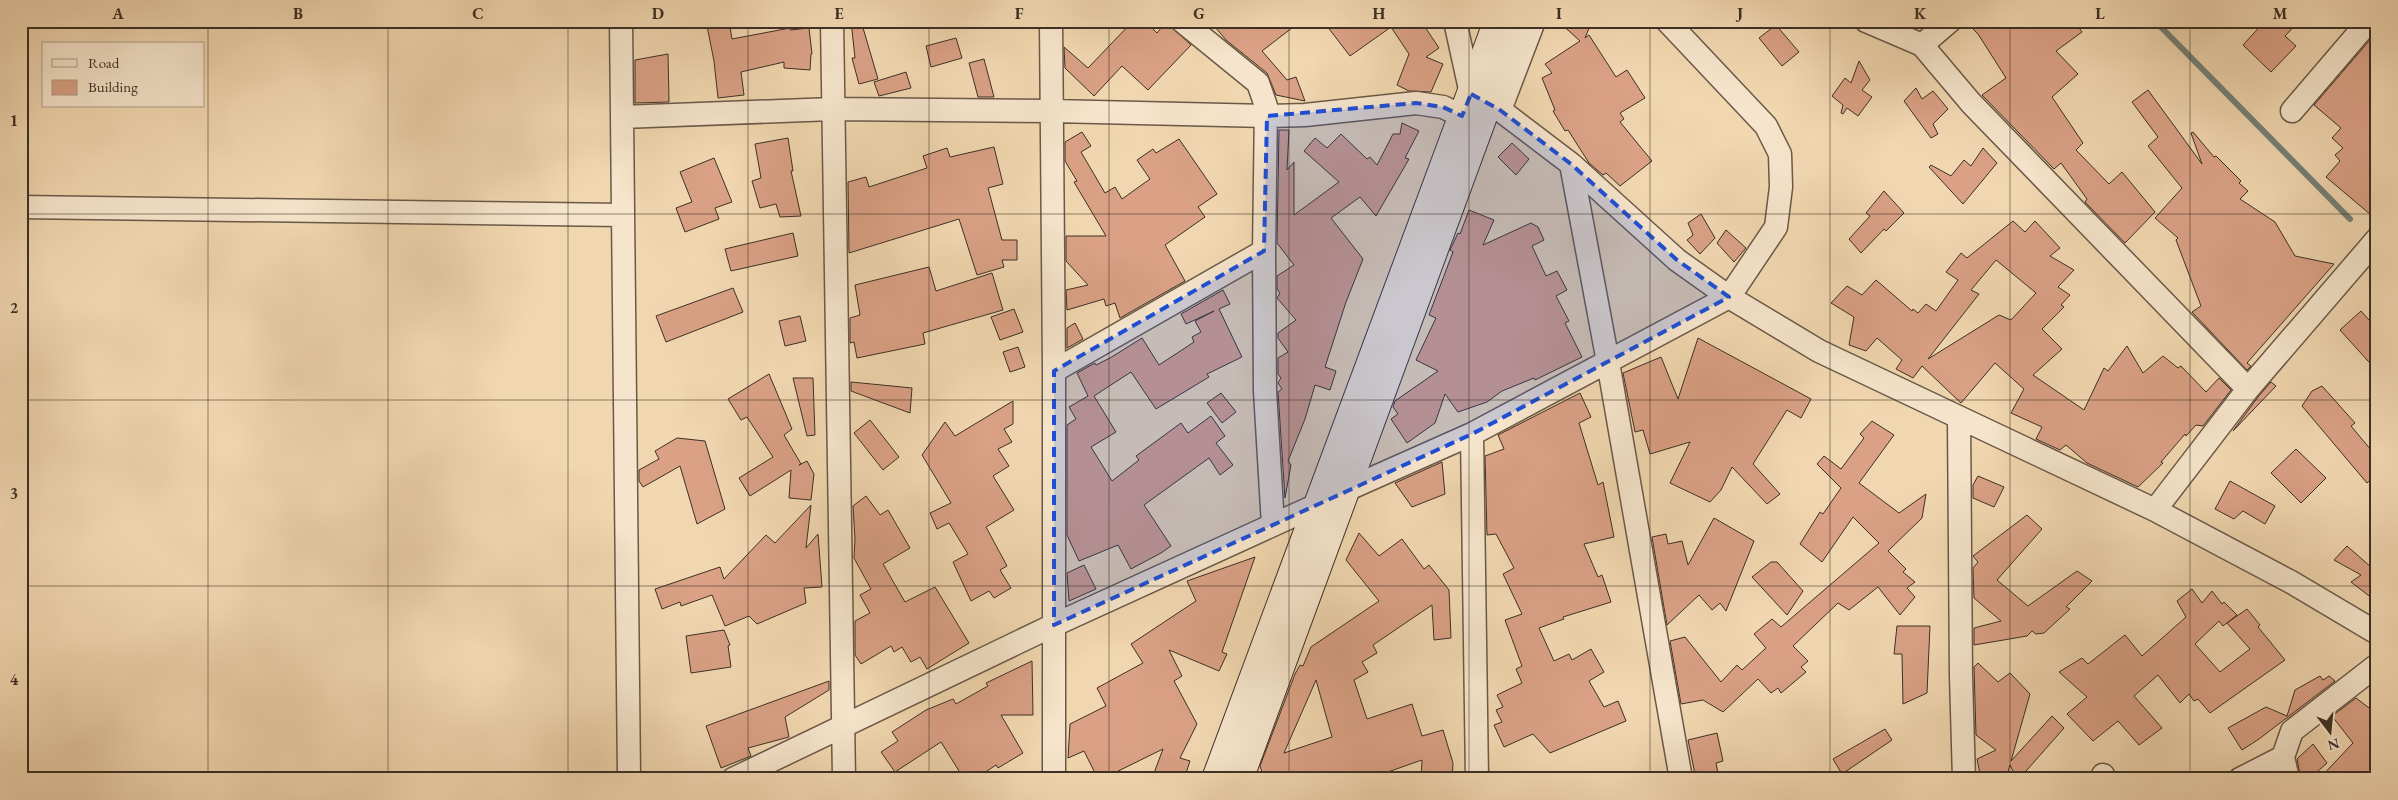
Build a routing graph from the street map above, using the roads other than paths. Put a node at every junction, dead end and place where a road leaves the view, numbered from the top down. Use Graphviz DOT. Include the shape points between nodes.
graph roads {
  1 [pos="622,21"];
  2 [pos="832,21"];
  3 [pos="1051,21"];
  4 [pos="1182,21"];
  5 [pos="1455,21"];
  6 [pos="1498,21"];
  7 [pos="1518,21"];
  8 [pos="1534,21"];
  9 [pos="1667,21"];
  10 [pos="1866,21"];
  11 [pos="1950,21"];
  12 [pos="2369,21"];
  13 [pos="1922,44"];
  14 [pos="1480,106"];
  15 [pos="833,109"];
  16 [pos="2292,110"];
  17 [pos="1053,111"];
  18 [pos="1268,116"];
  19 [pos="622,118"];
  20 [pos="1571,164"];
  21 [pos="21,207"];
  22 [pos="622,215"];
  23 [pos="2377,239"];
  24 [pos="1264,252"];
  25 [pos="1729,297"];
  26 [pos="1608,362"];
  27 [pos="1054,371"];
  28 [pos="2248,389"];
  29 [pos="1959,418"];
  30 [pos="1472,434"];
  31 [pos="1346,490"];
  32 [pos="1319,504"];
  33 [pos="2155,510"];
  34 [pos="1272,525"];
  35 [pos="1054,625"];
  36 [pos="2377,633"];
  37 [pos="2377,665"];
  38 [pos="843,725"];
  39 [pos="2286,768"];
  40 [pos="629,779"];
  41 [pos="733,779"];
  42 [pos="844,779"];
  43 [pos="1054,779"];
  44 [pos="1216,779"];
  45 [pos="1239,779"];
  46 [pos="1478,779"];
  47 [pos="1681,779"];
  48 [pos="1964,779"];
  49 [pos="2240,779"];
  1 -- 19 [label="street"];
  2 -- 15 [label="street"];
  3 -- 17 [label="street"];
  4 -- 18 [label="street" via="1258,82"];
  5 -- 14 [label="street"];
  6 -- 14 [label="street"];
  7 -- 14 [label="street"];
  8 -- 14 [label="street"];
  9 -- 25 [label="street" via="1766,126 1780,154 1781,187 1776,227"];
  10 -- 13 [label="street"];
  11 -- 13 [label="street"];
  12 -- 16 [label="street"];
  13 -- 28 [label="street" via="1971,103"];
  14 -- 18 [label="street" via="1416,104"];
  14 -- 20 [label="street"];
  14 -- 31 [label="street"];
  14 -- 32 [label="street"];
  15 -- 17 [label="street"];
  15 -- 19 [label="street"];
  15 -- 38 [label="street"];
  17 -- 18 [label="street"];
  17 -- 27 [label="street"];
  18 -- 24 [label="street"];
  19 -- 22 [label="street"];
  20 -- 25 [label="street" via="1676,260"];
  20 -- 26 [label="street"];
  21 -- 22 [label="street"];
  22 -- 40 [label="street"];
  23 -- 28 [label="street"];
  24 -- 27 [label="street"];
  24 -- 34 [label="street" via="1265,391"];
  25 -- 26 [label="street"];
  25 -- 29 [label="street" via="1819,351"];
  26 -- 30 [label="street"];
  26 -- 47 [label="street"];
  27 -- 35 [label="street"];
  28 -- 33 [label="street"];
  29 -- 33 [label="street"];
  29 -- 48 [label="street"];
  30 -- 31 [label="street"];
  30 -- 46 [label="street"];
  31 -- 32 [label="street"];
  31 -- 45 [label="street"];
  32 -- 34 [label="street"];
  32 -- 44 [label="street"];
  33 -- 36 [label="street" via="2291,582"];
  34 -- 35 [label="street"];
  35 -- 38 [label="street"];
  35 -- 43 [label="street"];
  37 -- 39 [label="street" via="2292,731"];
  38 -- 41 [label="street"];
  38 -- 42 [label="street"];
  39 -- 49 [label="street"];
}
